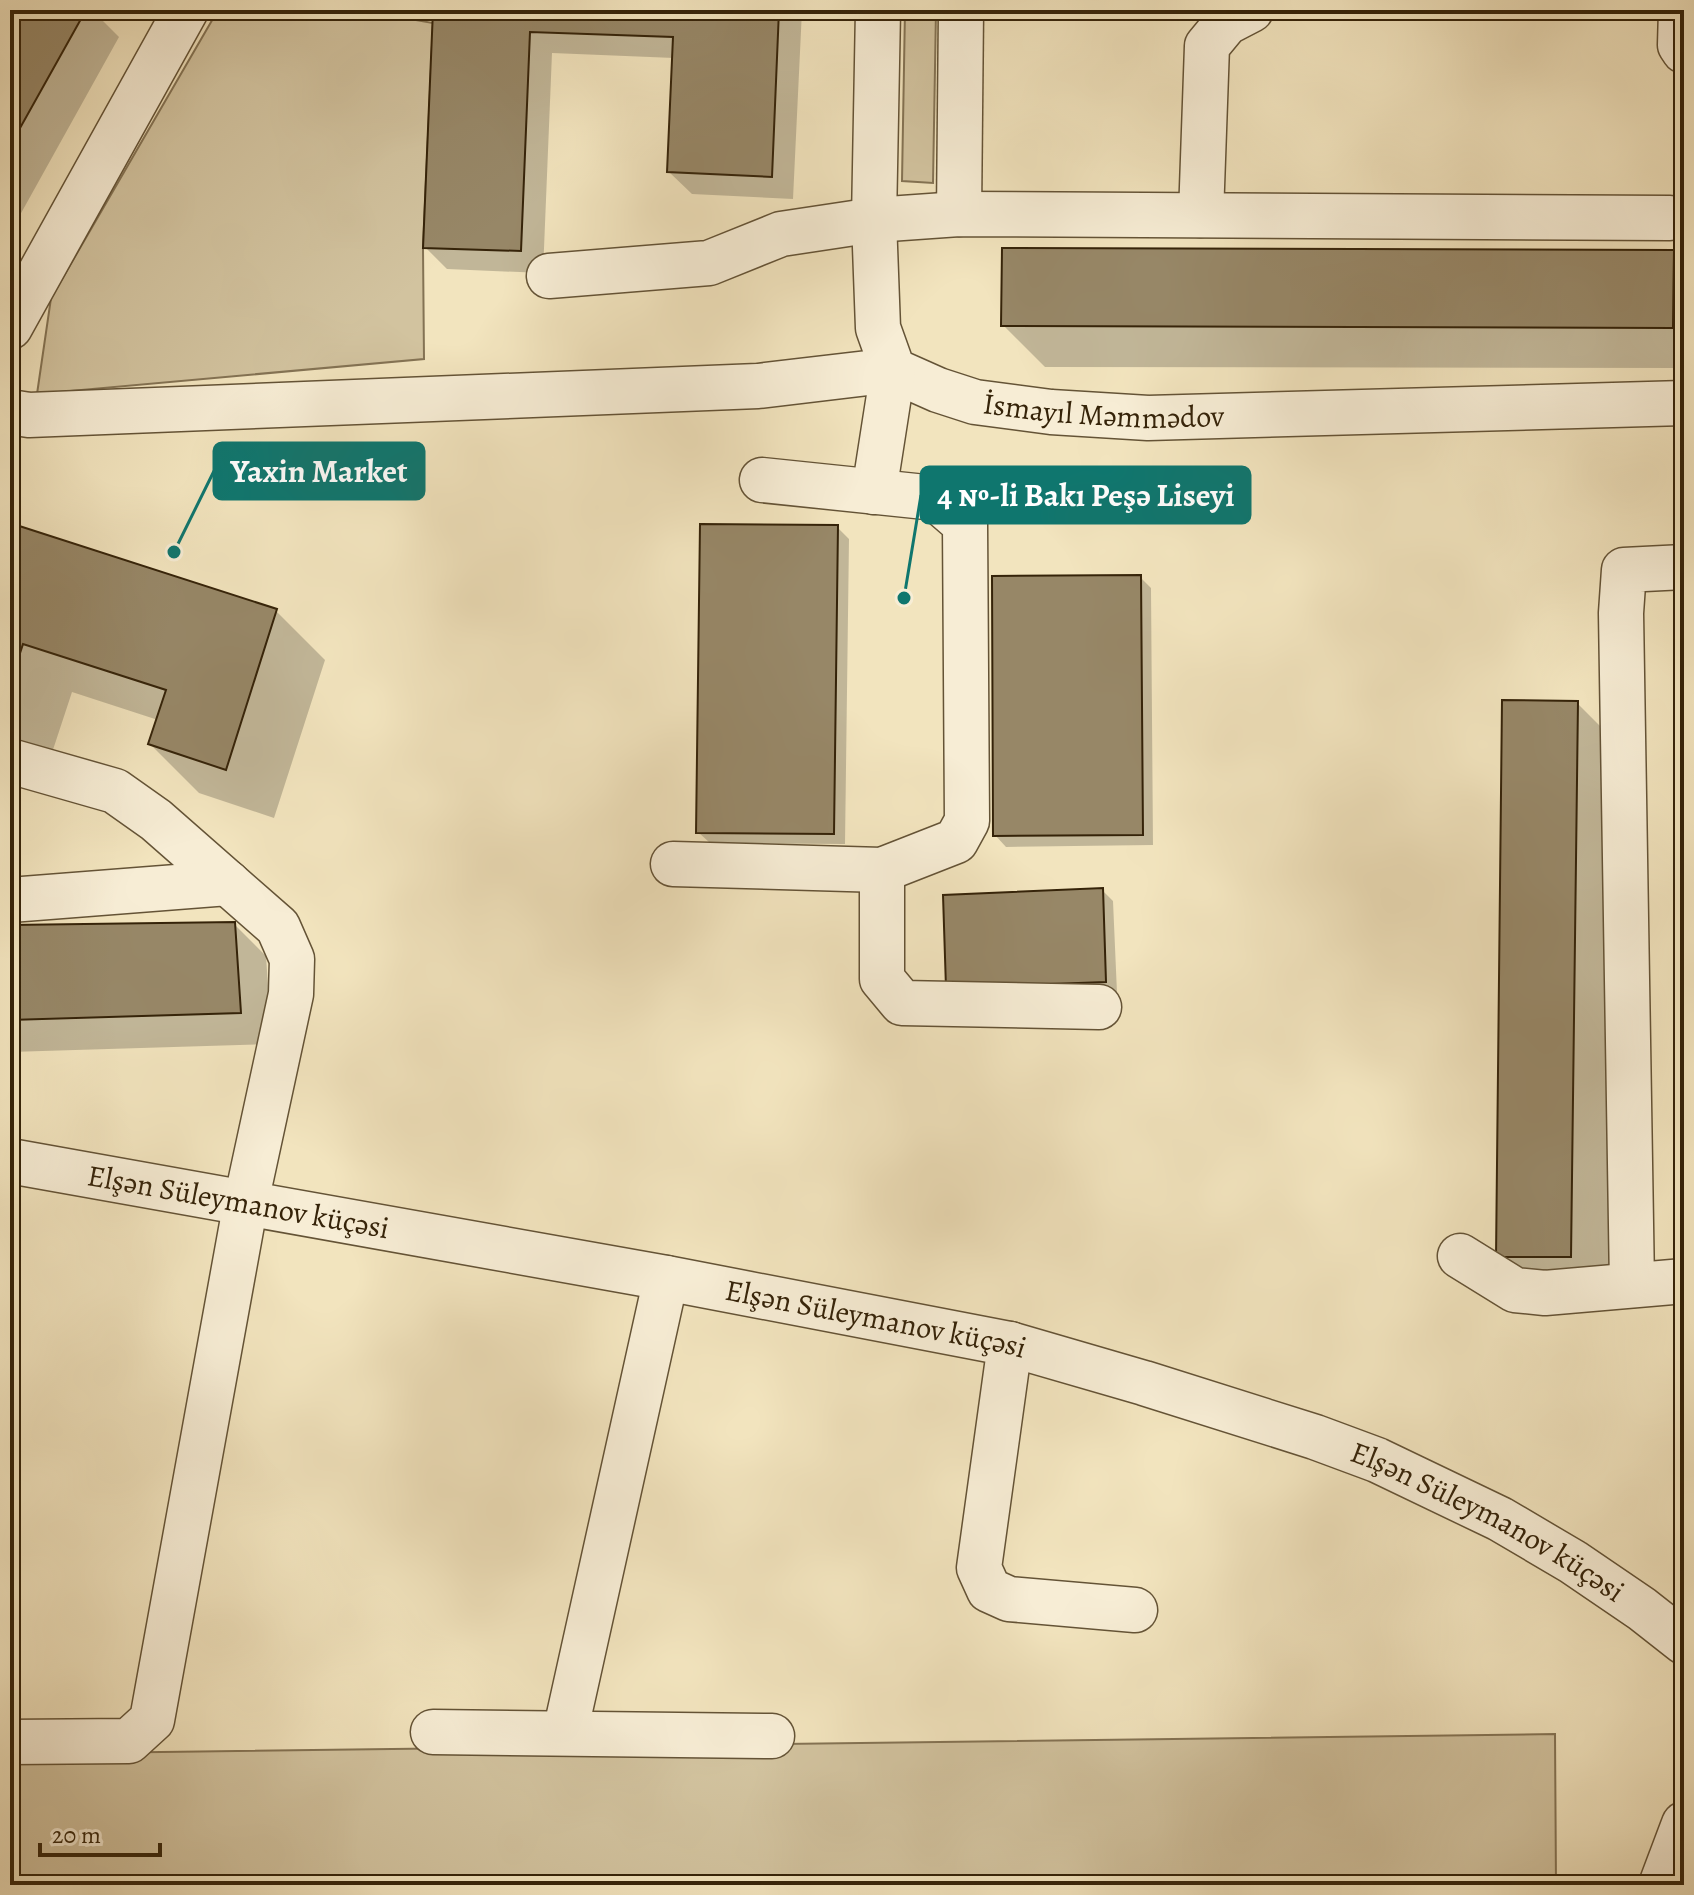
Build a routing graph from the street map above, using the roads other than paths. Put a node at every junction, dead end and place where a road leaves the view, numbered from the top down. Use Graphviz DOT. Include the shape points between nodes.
graph roads {
  1 [pos="186,10"];
  2 [pos="878,10"];
  3 [pos="961,10"];
  4 [pos="1251,10"];
  5 [pos="1681,10"];
  6 [pos="1684,51"];
  7 [pos="959,214"];
  8 [pos="1201,215"];
  9 [pos="1670,218"];
  10 [pos="874,220"];
  11 [pos="549,276"];
  12 [pos="10,327"];
  13 [pos="893,370"];
  14 [pos="1684,403"];
  15 [pos="10,412"];
  16 [pos="762,480"];
  17 [pos="874,492"];
  18 [pos="1684,567"];
  19 [pos="10,761"];
  20 [pos="673,864"];
  21 [pos="882,870"];
  22 [pos="228,883"];
  23 [pos="10,900"];
  24 [pos="1099,1007"];
  25 [pos="10,1161"];
  26 [pos="246,1202"];
  27 [pos="1460,1256"];
  28 [pos="666,1278"];
  29 [pos="1684,1281"];
  30 [pos="1632,1285"];
  31 [pos="1010,1344"];
  32 [pos="1135,1610"];
  33 [pos="1684,1642"];
  34 [pos="433,1732"];
  35 [pos="565,1733"];
  36 [pos="772,1736"];
  37 [pos="10,1742"];
  38 [pos="1684,1824"];
  39 [pos="1661,1885"];
  1 -- 12 [label="street"];
  2 -- 10 [label="street"];
  3 -- 7 [label="street"];
  4 -- 8 [label="street" via="1226,23 1207,46"];
  5 -- 6 [label="street"];
  7 -- 8 [label="street"];
  7 -- 10 [label="street"];
  8 -- 9 [label="street"];
  10 -- 11 [label="street" via="781,234 709,263"];
  10 -- 13 [label="street" via="878,328"];
  13 -- 14 [label="street, İsmayıl Məmmədov" via="975,402 1148,418"];
  13 -- 15 [label="street" via="758,386"];
  13 -- 17 [label="street"];
  16 -- 17 [label="street"];
  17 -- 21 [label="street" via="935,498 965,524 967,821 956,841"];
  18 -- 30 [label="street" via="1624,570"];
  19 -- 22 [label="street" via="115,791"];
  20 -- 21 [label="street"];
  21 -- 24 [label="street" via="882,979 902,1003"];
  22 -- 23 [label="street"];
  22 -- 26 [label="street" via="278,927 292,959 291,994"];
  25 -- 26 [label="street, Elşən Süleymanov küçəsi"];
  26 -- 28 [label="street, Elşən Süleymanov küçəsi"];
  26 -- 37 [label="street" via="152,1720 129,1741"];
  27 -- 30 [label="street" via="1515,1290 1545,1293"];
  28 -- 31 [label="street, Elşən Süleymanov küçəsi"];
  28 -- 35 [label="street"];
  29 -- 30 [label="street"];
  31 -- 32 [label="street" via="979,1568 989,1590 1009,1599"];
  31 -- 33 [label="street, Elşən Süleymanov küçəsi" via="1377,1460 1524,1533"];
  34 -- 35 [label="street"];
  35 -- 36 [label="street"];
  38 -- 39 [label="street"];
}
